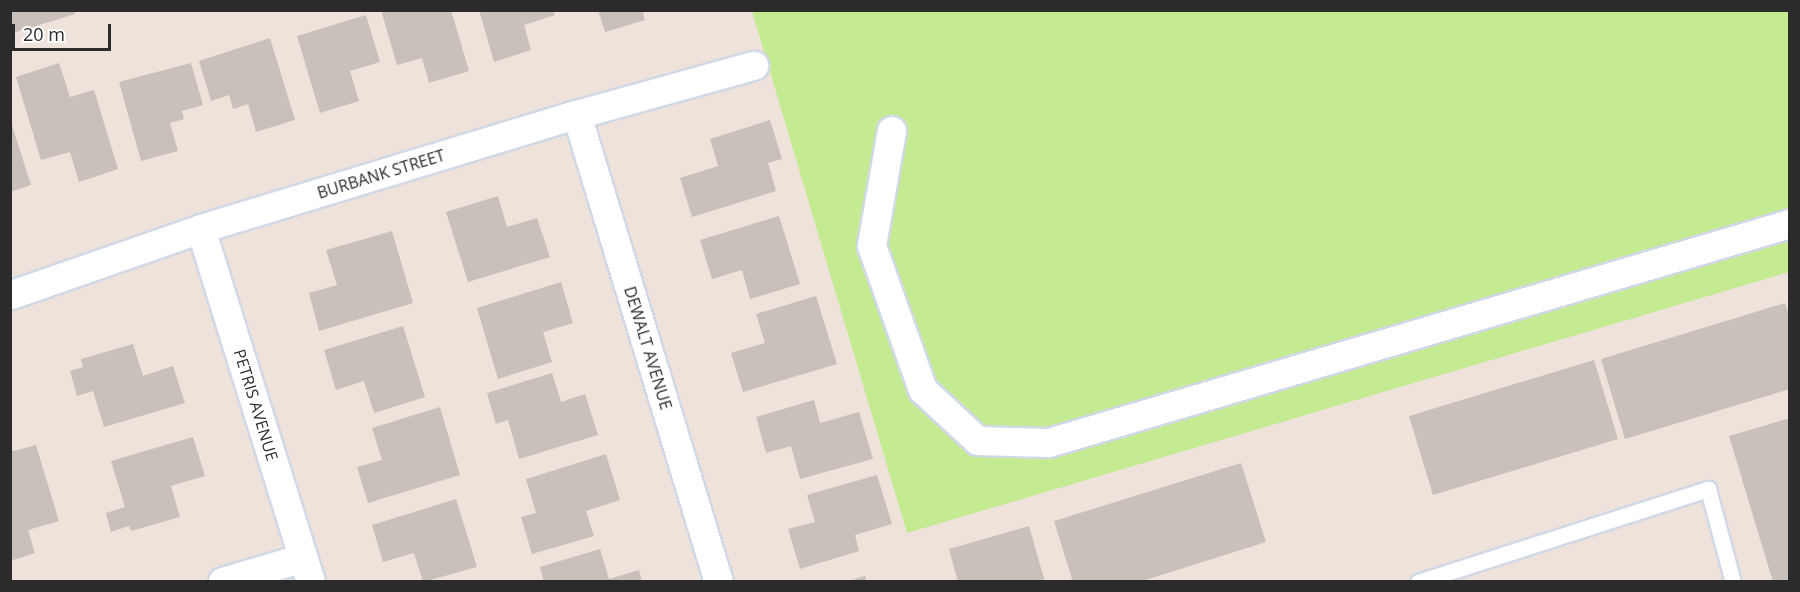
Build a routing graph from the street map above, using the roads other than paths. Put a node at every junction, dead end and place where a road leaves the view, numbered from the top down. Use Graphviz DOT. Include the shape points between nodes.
graph roads {
  1 [pos="754,66"];
  2 [pos="577,115"];
  3 [pos="892,131"];
  4 [pos="1790,224"];
  5 [pos="201,229"];
  6 [pos="12,295"];
  7 [pos="307,570"];
  8 [pos="223,582"];
  9 [pos="719,582"];
  10 [pos="1418,582"];
  11 [pos="1733,582"];
  1 -- 2 [label="street, BURBANK STREET"];
  2 -- 5 [label="street, BURBANK STREET"];
  2 -- 9 [label="street, DEWALT AVENUE"];
  3 -- 4 [label="street" via="872,246 923,390 978,441 1049,443"];
  5 -- 6 [label="street, BURBANK STREET"];
  5 -- 7 [label="street, PETRIS AVENUE"];
  7 -- 8 [label="street"];
  10 -- 11 [label="lane" via="1708,489"];
}
